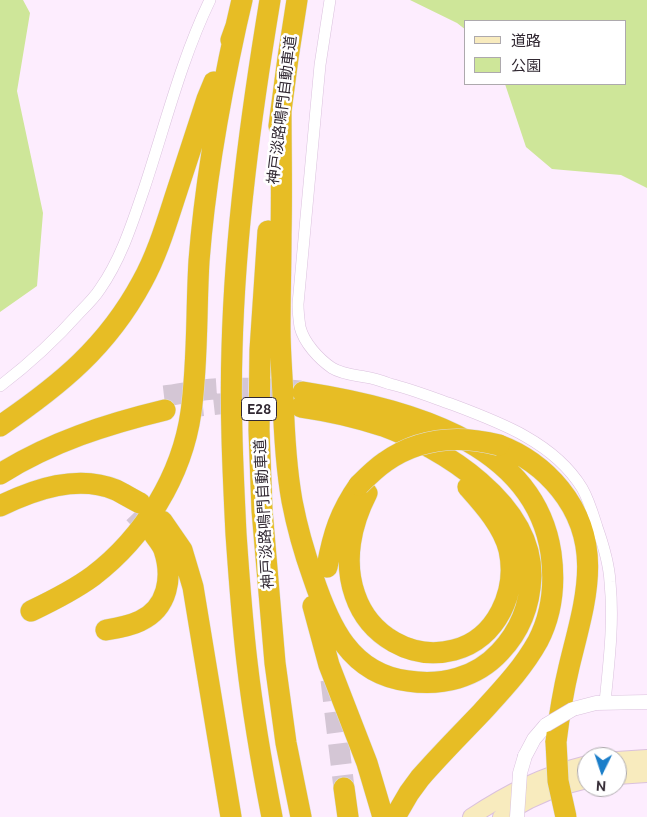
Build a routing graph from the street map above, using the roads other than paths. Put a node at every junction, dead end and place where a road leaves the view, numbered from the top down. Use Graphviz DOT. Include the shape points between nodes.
graph roads {
  1 [pos="210,0"];
  2 [pos="242,0"];
  3 [pos="270,0"];
  4 [pos="297,0"];
  5 [pos="330,0"];
  6 [pos="236,26"];
  7 [pos="281,111"];
  8 [pos="0,386"];
  9 [pos="0,426"];
  10 [pos="406,436"];
  11 [pos="0,458"];
  12 [pos="0,474"];
  13 [pos="363,489"];
  14 [pos="8,502"];
  15 [pos="137,508"];
  16 [pos="298,528"];
  17 [pos="328,567"];
  18 [pos="31,611"];
  19 [pos="106,630"];
  20 [pos="605,702"];
  21 [pos="647,702"];
  22 [pos="551,734"];
  23 [pos="647,758"];
  24 [pos="627,759"];
  25 [pos="577,767"];
  26 [pos="647,774"];
  27 [pos="627,775"];
  28 [pos="577,782"];
  29 [pos="344,788"];
  30 [pos="231,817"];
  31 [pos="272,817"];
  32 [pos="301,817"];
  33 [pos="348,817"];
  34 [pos="383,817"];
  35 [pos="395,817"];
  36 [pos="471,817"];
  37 [pos="501,817"];
  38 [pos="517,817"];
  39 [pos="566,817"];
  1 -- 8 [label="street" via="174,92 138,208 117,261 100,290 71,323"];
  2 -- 6 [label="highway"];
  3 -- 31 [label="highway, 神戸淡路鳴門自動車道 / E28" via="246,160 232,348 232,432 247,662"];
  4 -- 7 [label="highway, 神戸淡路鳴門自動車道 / E28"];
  5 -- 20 [label="street" via="320,65 298,304 306,341 333,369 411,390 472,412 522,434 542,446 564,466 582,488 592,510 610,580 612,630"];
  6 -- 9 [label="highway" via="207,100 162,234 128,306 73,371"];
  6 -- 18 [label="highway" via="207,182 199,261 194,388 187,432 178,460 158,503 124,547 73,590"];
  7 -- 16 [label="highway" via="281,369 288,475"];
  7 -- 32 [label="highway, 神戸淡路鳴門自動車道 / E28" via="265,267 259,430 275,663"];
  10 -- 13 [label="highway" via="449,468 468,487 495,521 508,549 511,576 505,603 499,616 480,636 456,650 428,652 388,640 366,617 353,588 349,556"];
  10 -- 16 [label="highway" via="453,462 487,488 511,516 525,544 531,570 528,602 516,631 496,656 467,675 437,682 403,680 375,670 351,652 334,630"];
  10 -- 35 [label="highway" via="326,411 302,399 350,400 399,413 458,436 495,459 520,483 539,512 550,545 553,576 549,609 530,654 512,680 420,778"];
  11 -- 12 [label="highway" via="62,427 128,404 164,403 68,439"];
  13 -- 17 [label="highway" via="349,499 340,515"];
  13 -- 22 [label="highway, bridge" via="406,454 451,438 484,441 514,450 541,469 565,495 582,527 588,560 580,624"];
  14 -- 15 [label="highway" via="50,486 82,484 116,490"];
  16 -- 34 [label="highway" via="308,588 329,665"];
  19 -- 30 [label="highway" via="141,620 162,602 169,569 158,527 182,550 193,587"];
  20 -- 21 [label="street"];
  20 -- 22 [label="street, bridge" via="573,709"];
  22 -- 38 [label="street, bridge" via="534,739 525,756 520,773"];
  22 -- 39 [label="highway, bridge"];
  23 -- 24 [label="main road"];
  25 -- 36 [label="main road" via="527,784"];
  26 -- 27 [label="main road"];
  28 -- 37 [label="main road" via="529,800"];
  29 -- 33 [label="highway"];
}
